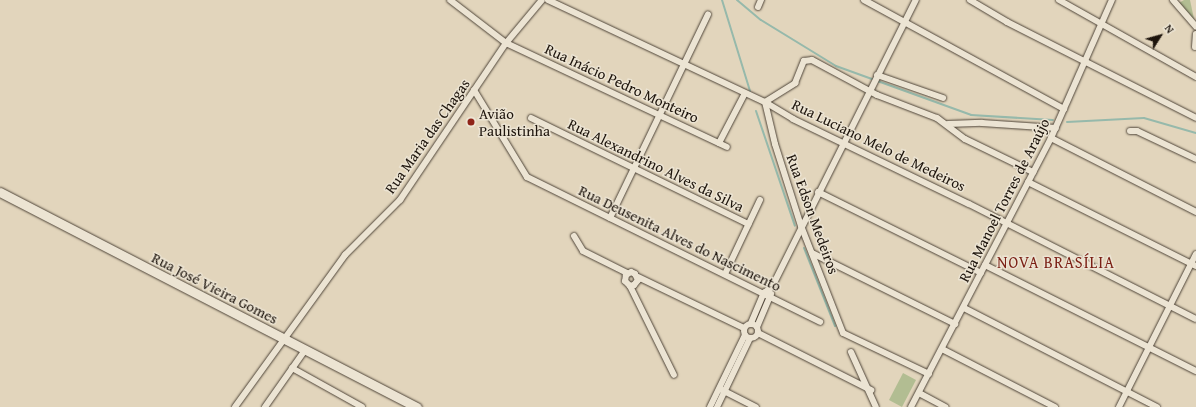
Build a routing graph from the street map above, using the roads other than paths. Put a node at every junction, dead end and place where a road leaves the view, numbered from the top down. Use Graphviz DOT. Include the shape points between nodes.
graph roads {
  1 [pos="450,0"];
  2 [pos="542,0"];
  3 [pos="548,0"];
  4 [pos="761,0"];
  5 [pos="864,0"];
  6 [pos="916,0"];
  7 [pos="970,0"];
  8 [pos="1059,0"];
  9 [pos="1112,0"];
  10 [pos="1173,0"];
  11 [pos="758,7"];
  12 [pos="708,14"];
  13 [pos="903,23"];
  14 [pos="1102,24"];
  15 [pos="1196,26"];
  16 [pos="1196,34"];
  17 [pos="506,43"];
  18 [pos="1195,47"];
  19 [pos="1085,62"];
  20 [pos="684,66"];
  21 [pos="876,76"];
  22 [pos="1196,77"];
  23 [pos="871,88"];
  24 [pos="474,90"];
  25 [pos="745,93"];
  26 [pos="943,98"];
  27 [pos="765,102"];
  28 [pos="1064,109"];
  29 [pos="658,115"];
  30 [pos="531,118"];
  31 [pos="1196,118"];
  32 [pos="948,124"];
  33 [pos="1056,128"];
  34 [pos="1130,131"];
  35 [pos="1052,138"];
  36 [pos="719,143"];
  37 [pos="844,143"];
  38 [pos="727,147"];
  39 [pos="1196,159"];
  40 [pos="632,168"];
  41 [pos="1033,172"];
  42 [pos="1028,182"];
  43 [pos="0,192"];
  44 [pos="818,192"];
  45 [pos="760,200"];
  46 [pos="1196,212"];
  47 [pos="610,218"];
  48 [pos="1006,223"];
  49 [pos="748,224"];
  50 [pos="801,226"];
  51 [pos="574,236"];
  52 [pos="812,253"];
  53 [pos="1196,254"];
  54 [pos="985,265"];
  55 [pos="1194,265"];
  56 [pos="627,273"];
  57 [pos="981,273"];
  58 [pos="725,274"];
  59 [pos="638,277"];
  60 [pos="630,286"];
  61 [pos="772,287"];
  62 [pos="764,294"];
  63 [pos="771,297"];
  64 [pos="1169,306"];
  65 [pos="964,308"];
  66 [pos="1196,319"];
  67 [pos="820,322"];
  68 [pos="751,323"];
  69 [pos="955,324"];
  70 [pos="758,330"];
  71 [pos="747,334"];
  72 [pos="285,340"];
  73 [pos="1148,347"];
  74 [pos="305,350"];
  75 [pos="942,350"];
  76 [pos="851,352"];
  77 [pos="292,368"];
  78 [pos="1196,372"];
  79 [pos="929,374"];
  80 [pos="674,375"];
  81 [pos="722,390"];
  82 [pos="871,390"];
  83 [pos="1126,392"];
  84 [pos="919,393"];
  85 [pos="235,407"];
  86 [pos="265,407"];
  87 [pos="362,407"];
  88 [pos="417,407"];
  89 [pos="710,407"];
  90 [pos="717,407"];
  91 [pos="756,407"];
  92 [pos="876,407"];
  93 [pos="911,407"];
  94 [pos="945,407"];
  95 [pos="1055,407"];
  96 [pos="1119,407"];
  97 [pos="1157,407"];
  1 -- 17 [label="street, Rua Inácio Pedro Monteiro"];
  2 -- 17 [label="street, Rua Maria das Chagas"];
  3 -- 20 [label="street, Rua Luciano Melo de Medeiros"];
  4 -- 11 [label="street"];
  5 -- 13 [label="street"];
  6 -- 13 [label="street"];
  7 -- 19 [label="street"];
  8 -- 14 [label="street"];
  9 -- 14 [label="street, Rua Manoel Torres de Araújo"];
  10 -- 15 [label="street"];
  12 -- 20 [label="street"];
  13 -- 21 [label="street"];
  13 -- 28 [label="street"];
  14 -- 19 [label="street, Rua Manoel Torres de Araújo"];
  14 -- 22 [label="street"];
  16 -- 18 [label="street"];
  17 -- 24 [label="street, Rua Maria das Chagas"];
  17 -- 29 [label="street, Rua Inácio Pedro Monteiro"];
  19 -- 28 [label="street, Rua Manoel Torres de Araújo"];
  19 -- 31 [label="street"];
  20 -- 25 [label="street, Rua Luciano Melo de Medeiros"];
  20 -- 29 [label="street"];
  21 -- 23 [label="street"];
  21 -- 26 [label="street"];
  23 -- 27 [label="street" via="807,60 804,61 795,83"];
  23 -- 32 [label="street"];
  23 -- 37 [label="street"];
  24 -- 47 [label="street, Rua Deusenita Alves do Nascimento" via="527,177"];
  24 -- 72 [label="street, Rua Maria das Chagas" via="400,200 345,255"];
  25 -- 27 [label="street, Rua Luciano Melo de Medeiros"];
  25 -- 36 [label="street"];
  27 -- 37 [label="street, Rua Luciano Melo de Medeiros" via="793,119"];
  27 -- 50 [label="street, Rua Edson Medeiros" via="775,144"];
  28 -- 33 [label="street, Rua Manoel Torres de Araújo"];
  29 -- 36 [label="street, Rua Inácio Pedro Monteiro"];
  29 -- 40 [label="street"];
  30 -- 40 [label="street, Rua Alexandrino Alves da Silva"];
  32 -- 33 [label="street" via="982,123"];
  32 -- 41 [label="street" via="965,138"];
  33 -- 35 [label="street, Rua Manoel Torres de Araújo"];
  34 -- 39 [label="street" via="1137,131"];
  35 -- 41 [label="street, Rua Manoel Torres de Araújo"];
  35 -- 46 [label="street"];
  36 -- 38 [label="street, Rua Inácio Pedro Monteiro"];
  37 -- 44 [label="street"];
  37 -- 48 [label="street, Rua Luciano Melo de Medeiros"];
  40 -- 47 [label="street"];
  40 -- 49 [label="street, Rua Alexandrino Alves da Silva"];
  41 -- 42 [label="street, Rua Manoel Torres de Araújo"];
  42 -- 48 [label="street, Rua Manoel Torres de Araújo"];
  42 -- 55 [label="street"];
  43 -- 72 [label="main road, Rua José Vieira Gomes"];
  44 -- 50 [label="street"];
  44 -- 57 [label="street"];
  45 -- 49 [label="street"];
  47 -- 58 [label="street, Rua Deusenita Alves do Nascimento"];
  48 -- 54 [label="street, Rua Manoel Torres de Araújo"];
  48 -- 64 [label="street, Rua Luciano Melo de Medeiros"];
  49 -- 58 [label="street"];
  50 -- 52 [label="street, Rua Edson Medeiros"];
  50 -- 61 [label="street"];
  51 -- 56 [label="street" via="583,251"];
  52 -- 69 [label="street"];
  52 -- 79 [label="street, Rua Edson Medeiros" via="843,332"];
  53 -- 55 [label="street"];
  54 -- 57 [label="street, Rua Manoel Torres de Araújo"];
  54 -- 73 [label="street"];
  55 -- 64 [label="street"];
  56 -- 59 [label="street" via="634,273"];
  56 -- 60 [label="street" via="625,282"];
  57 -- 65 [label="street, Rua Manoel Torres de Araújo"];
  58 -- 62 [label="street, Rua Deusenita Alves do Nascimento"];
  59 -- 60 [label="street" via="636,284"];
  59 -- 71 [label="street"];
  60 -- 80 [label="street"];
  61 -- 62 [label="street"];
  61 -- 63 [label="street"];
  62 -- 63 [label="street, Rua Deusenita Alves do Nascimento"];
  62 -- 68 [label="street"];
  63 -- 67 [label="street, Rua Deusenita Alves do Nascimento"];
  63 -- 70 [label="street"];
  64 -- 66 [label="street, Rua Luciano Melo de Medeiros"];
  64 -- 73 [label="street"];
  65 -- 69 [label="street, Rua Manoel Torres de Araújo"];
  65 -- 83 [label="street"];
  68 -- 70 [label="street"];
  68 -- 71 [label="street"];
  69 -- 75 [label="street, Rua Manoel Torres de Araújo"];
  70 -- 71 [label="street"];
  70 -- 82 [label="street"];
  71 -- 81 [label="street"];
  72 -- 74 [label="main road, Rua José Vieira Gomes"];
  72 -- 85 [label="street, Rua Maria das Chagas"];
  73 -- 78 [label="street"];
  73 -- 83 [label="street"];
  74 -- 77 [label="street"];
  74 -- 88 [label="main road, Rua José Vieira Gomes"];
  75 -- 79 [label="street, Rua Manoel Torres de Araújo"];
  75 -- 95 [label="street"];
  76 -- 82 [label="street"];
  77 -- 86 [label="street"];
  77 -- 87 [label="street"];
  79 -- 84 [label="street, Rua Manoel Torres de Araújo"];
  81 -- 89 [label="street"];
  81 -- 90 [label="street"];
  81 -- 91 [label="street"];
  82 -- 92 [label="street"];
  83 -- 96 [label="street"];
  83 -- 97 [label="street"];
  84 -- 93 [label="street, Rua Manoel Torres de Araújo"];
  84 -- 94 [label="street"];
}
